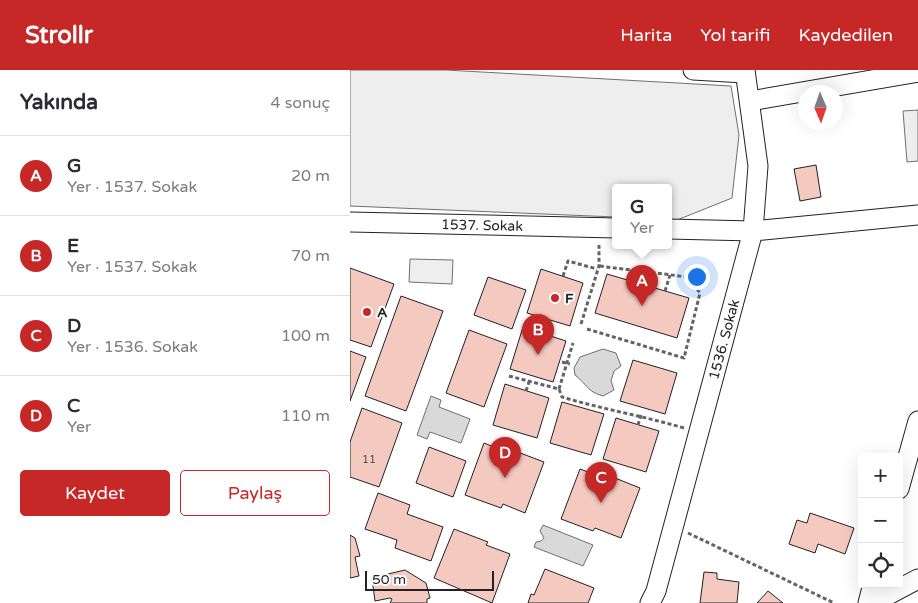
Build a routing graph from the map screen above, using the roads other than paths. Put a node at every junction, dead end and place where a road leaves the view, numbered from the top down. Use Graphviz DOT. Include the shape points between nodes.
graph roads {
  1 [pos="693,70"];
  2 [pos="745,72"];
  3 [pos="908,72"];
  4 [pos="750,101"];
  5 [pos="918,215"];
  6 [pos="350,222"];
  7 [pos="612,228"];
  8 [pos="672,229"];
  9 [pos="753,230"];
  10 [pos="918,421"];
  11 [pos="903,474"];
  12 [pos="918,579"];
  13 [pos="872,588"];
  14 [pos="650,603"];
  15 [pos="868,603"];
  16 [pos="873,603"];
  1 -- 2 [label="street"];
  2 -- 4 [label="street, 1536. Sokak"];
  3 -- 4 [label="street"];
  4 -- 9 [label="street, 1536. Sokak" via="758,166"];
  5 -- 9 [label="street"];
  6 -- 7 [label="street, 1537. Sokak"];
  8 -- 9 [label="street"];
  9 -- 14 [label="street, 1536. Sokak" via="674,526"];
  10 -- 11 [label="street"];
  12 -- 16 [label="street"];
  13 -- 15 [label="street"];
}
